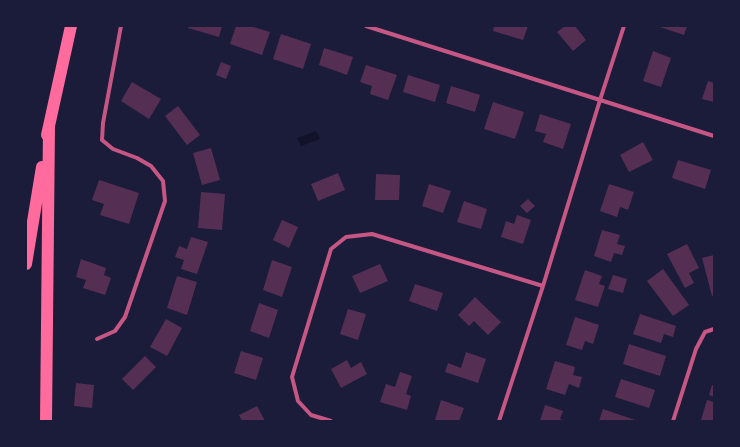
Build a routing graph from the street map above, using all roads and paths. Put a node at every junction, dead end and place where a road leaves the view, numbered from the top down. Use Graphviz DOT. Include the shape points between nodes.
graph roads {
  1 [pos="71,26"];
  2 [pos="121,26"];
  3 [pos="366,26"];
  4 [pos="624,26"];
  5 [pos="600,100"];
  6 [pos="48,127"];
  7 [pos="714,136"];
  8 [pos="26,264"];
  9 [pos="543,286"];
  10 [pos="714,329"];
  11 [pos="97,339"];
  12 [pos="46,421"];
  13 [pos="331,421"];
  14 [pos="498,421"];
  15 [pos="673,421"];
  1 -- 6 [label="highway"];
  2 -- 11 [label="street" via="102,140 113,149 151,166 163,181 165,201 125,317 115,331"];
  3 -- 5 [label="street"];
  4 -- 5 [label="street"];
  5 -- 7 [label="street"];
  5 -- 9 [label="street"];
  6 -- 8 [label="highway"];
  6 -- 12 [label="highway"];
  9 -- 13 [label="street" via="372,234 346,237 331,249 292,377 298,401 311,415"];
  9 -- 14 [label="street"];
  10 -- 15 [label="street" via="705,332 696,349"];
}
